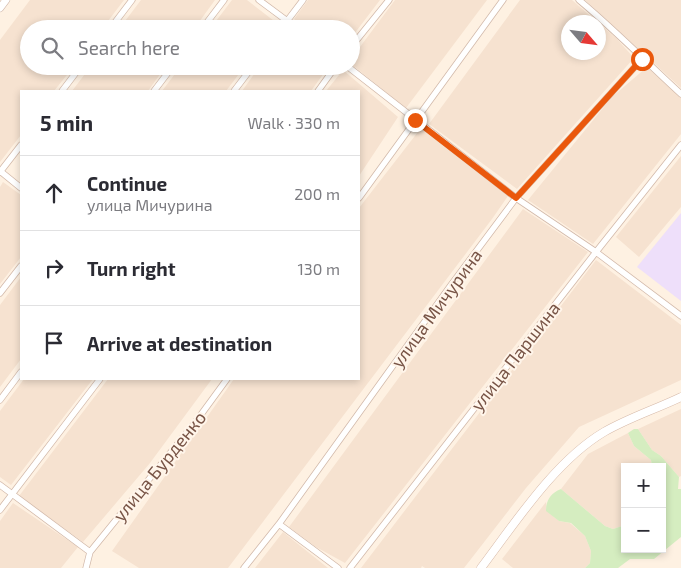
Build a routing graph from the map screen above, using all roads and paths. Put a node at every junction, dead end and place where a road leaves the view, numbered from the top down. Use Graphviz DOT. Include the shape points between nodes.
graph roads {
  1 [pos="6,0"];
  2 [pos="132,0"];
  3 [pos="224,0"];
  4 [pos="259,0"];
  5 [pos="303,0"];
  6 [pos="388,0"];
  7 [pos="503,0"];
  8 [pos="579,0"];
  9 [pos="0,8"];
  10 [pos="117,20"];
  11 [pos="209,20"];
  12 [pos="286,20"];
  13 [pos="288,20"];
  14 [pos="360,36"];
  15 [pos="642,59"];
  16 [pos="75,75"];
  17 [pos="167,75"];
  18 [pos="246,75"];
  19 [pos="330,75"];
  20 [pos="358,75"];
  21 [pos="63,90"];
  22 [pos="155,90"];
  23 [pos="235,90"];
  24 [pos="319,90"];
  25 [pos="681,94"];
  26 [pos="415,120"];
  27 [pos="20,146"];
  28 [pos="681,146"];
  29 [pos="0,172"];
  30 [pos="20,187"];
  31 [pos="360,197"];
  32 [pos="516,198"];
  33 [pos="596,252"];
  34 [pos="20,267"];
  35 [pos="0,293"];
  36 [pos="681,316"];
  37 [pos="20,373"];
  38 [pos="99,380"];
  39 [pos="226,380"];
  40 [pos="681,397"];
  41 [pos="0,400"];
  42 [pos="0,485"];
  43 [pos="12,494"];
  44 [pos="0,510"];
  45 [pos="279,524"];
  46 [pos="90,552"];
  47 [pos="86,568"];
  48 [pos="244,568"];
  49 [pos="338,568"];
  50 [pos="350,568"];
  51 [pos="481,568"];
  1 -- 9 [label="street"];
  2 -- 10 [label="street"];
  3 -- 11 [label="street"];
  4 -- 12 [label="street"];
  5 -- 13 [label="street"];
  6 -- 14 [label="street"];
  7 -- 26 [label="street"];
  8 -- 15 [label="street" via="632,46"];
  15 -- 25 [label="street"];
  15 -- 32 [label="street, улица Мичурина"];
  16 -- 21 [label="street"];
  17 -- 22 [label="street"];
  18 -- 23 [label="street"];
  19 -- 24 [label="street"];
  20 -- 26 [label="street"];
  26 -- 31 [label="street"];
  26 -- 32 [label="street"];
  27 -- 29 [label="street"];
  28 -- 33 [label="street, улица Паршина"];
  29 -- 30 [label="street"];
  32 -- 33 [label="street"];
  32 -- 45 [label="street, улица Мичурина"];
  33 -- 36 [label="street"];
  33 -- 50 [label="street, улица Паршина"];
  34 -- 35 [label="street"];
  37 -- 41 [label="street"];
  38 -- 43 [label="street"];
  39 -- 46 [label="street, улица Бурденко"];
  40 -- 51 [label="main road" via="604,432 570,459"];
  42 -- 43 [label="street"];
  43 -- 44 [label="street"];
  43 -- 46 [label="street"];
  45 -- 48 [label="street, улица Мичурина"];
  45 -- 49 [label="street"];
  46 -- 47 [label="street"];
}
